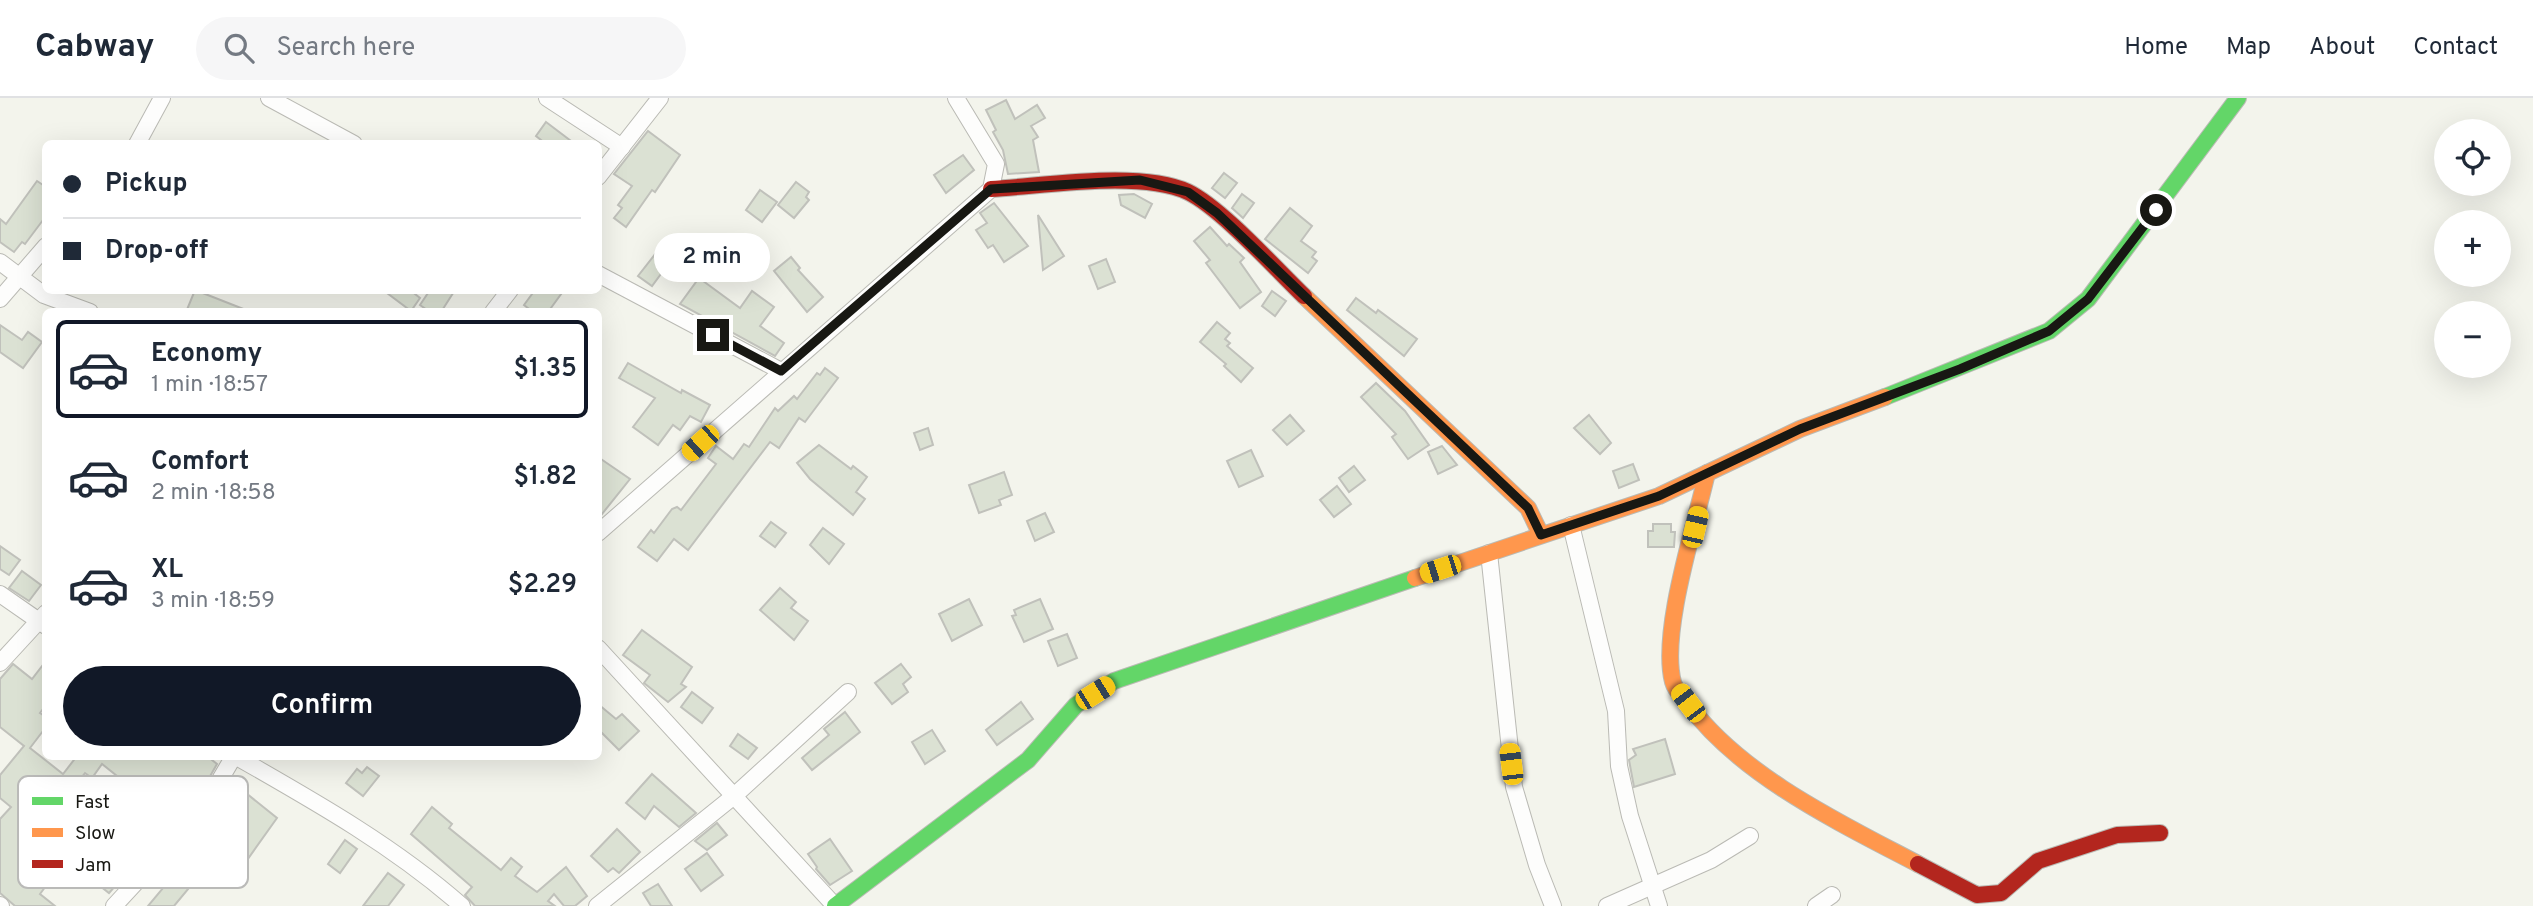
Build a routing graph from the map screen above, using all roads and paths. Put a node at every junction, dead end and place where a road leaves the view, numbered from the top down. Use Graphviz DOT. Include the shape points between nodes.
graph roads {
  1 [pos="162,98"];
  2 [pos="270,98"];
  3 [pos="547,98"];
  4 [pos="660,98"];
  5 [pos="956,98"];
  6 [pos="2238,98"];
  7 [pos="139,140"];
  8 [pos="347,140"];
  9 [pos="622,147"];
  10 [pos="602,172"];
  11 [pos="991,189"];
  12 [pos="42,250"];
  13 [pos="0,262"];
  14 [pos="18,275"];
  15 [pos="602,276"];
  16 [pos="42,293"];
  17 [pos="43,294"];
  18 [pos="0,299"];
  19 [pos="79,308"];
  20 [pos="781,371"];
  21 [pos="1707,473"];
  22 [pos="1571,525"];
  23 [pos="602,529"];
  24 [pos="1541,535"];
  25 [pos="1489,552"];
  26 [pos="0,594"];
  27 [pos="42,619"];
  28 [pos="42,621"];
  29 [pos="602,652"];
  30 [pos="0,663"];
  31 [pos="848,692"];
  32 [pos="233,760"];
  33 [pos="242,760"];
  34 [pos="223,776"];
  35 [pos="734,796"];
  36 [pos="2160,833"];
  37 [pos="1749,836"];
  38 [pos="1652,886"];
  39 [pos="131,888"];
  40 [pos="1832,895"];
  41 [pos="114,906"];
  42 [pos="462,906"];
  43 [pos="597,906"];
  44 [pos="835,906"];
  45 [pos="1553,906"];
  46 [pos="1607,906"];
  47 [pos="1659,906"];
  48 [pos="1816,906"];
  1 -- 7 [label="street"];
  2 -- 8 [label="street"];
  3 -- 9 [label="street"];
  4 -- 9 [label="street"];
  5 -- 11 [label="street" via="996,164"];
  6 -- 21 [label="street" via="2088,299 2049,331 1800,429"];
  9 -- 10 [label="street"];
  11 -- 20 [label="street"];
  11 -- 24 [label="street" via="1140,180 1188,192 1217,213 1528,508"];
  12 -- 14 [label="street"];
  13 -- 14 [label="street"];
  14 -- 16 [label="street"];
  14 -- 18 [label="street"];
  15 -- 20 [label="street"];
  17 -- 19 [label="street"];
  20 -- 23 [label="street"];
  21 -- 22 [label="street" via="1659,496"];
  21 -- 36 [label="street" via="1669,636 1673,684 1702,723 1750,766 1861,834 1977,895 2001,894 2038,861 2117,835"];
  22 -- 24 [label="street"];
  22 -- 38 [label="street" via="1616,711 1619,766 1630,816"];
  24 -- 25 [label="street"];
  25 -- 44 [label="street" via="1114,681 1076,705 1028,760"];
  25 -- 45 [label="street" via="1514,787"];
  26 -- 27 [label="street"];
  28 -- 30 [label="street"];
  29 -- 35 [label="street"];
  31 -- 35 [label="street"];
  32 -- 34 [label="street"];
  33 -- 42 [label="street" via="334,813 430,878"];
  35 -- 43 [label="street"];
  35 -- 44 [label="street"];
  37 -- 38 [label="street" via="1711,860"];
  38 -- 46 [label="street"];
  38 -- 47 [label="street"];
  39 -- 41 [label="street"];
  40 -- 48 [label="street"];
}
